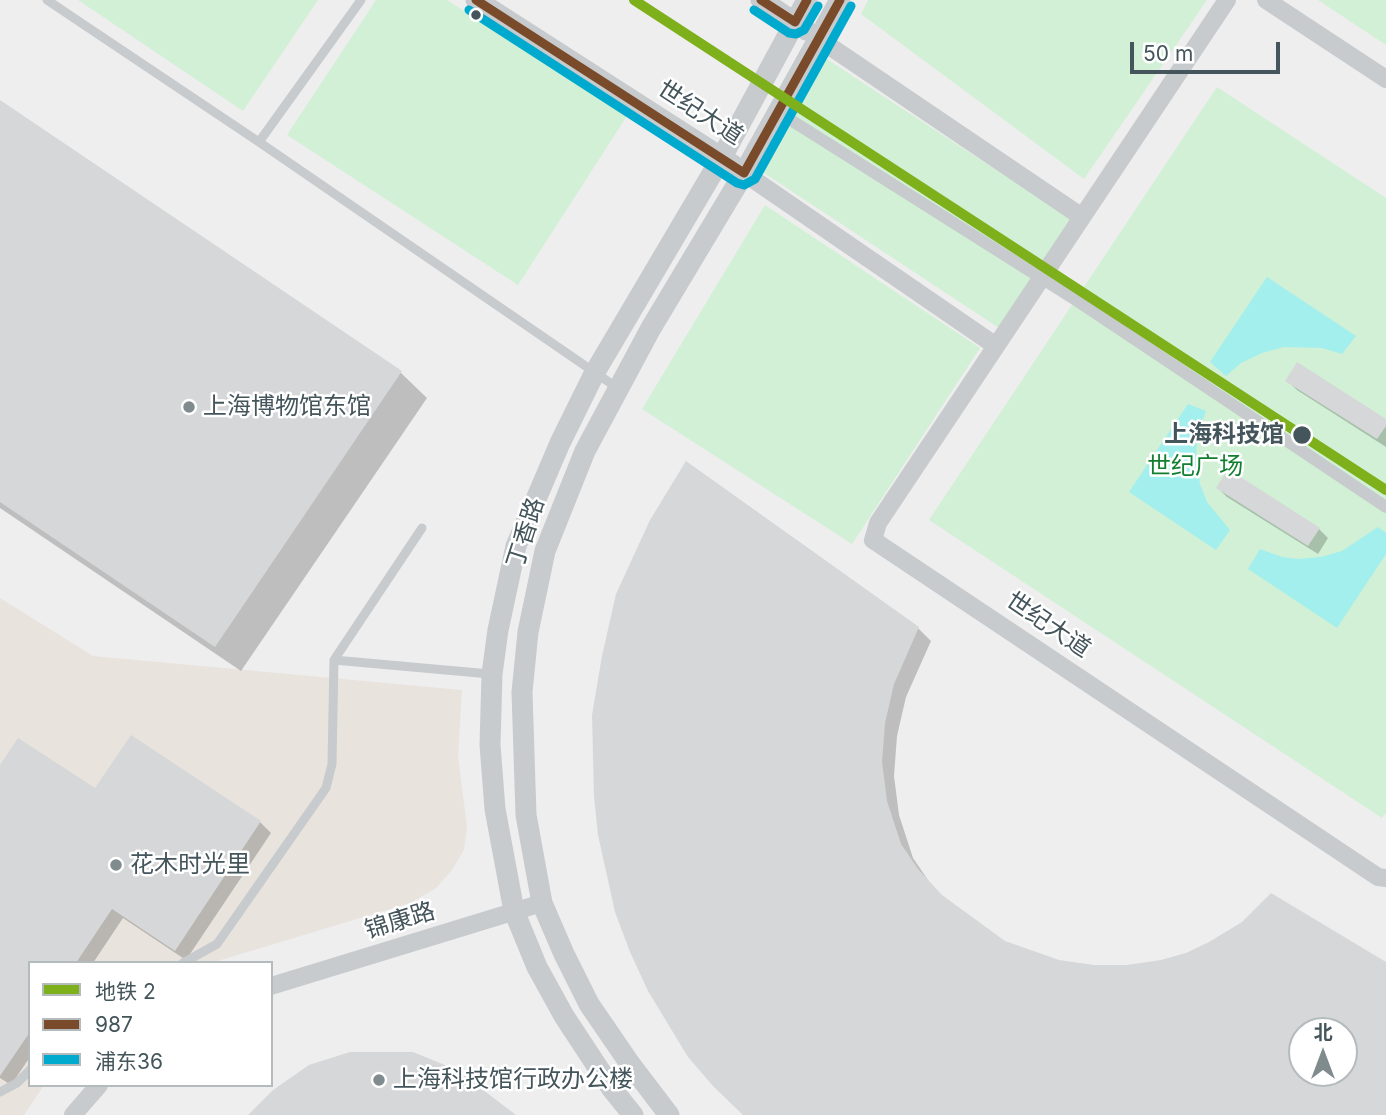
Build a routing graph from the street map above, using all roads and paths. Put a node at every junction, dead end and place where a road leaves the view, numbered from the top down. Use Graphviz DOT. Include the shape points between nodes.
graph roads {
  1 [pos="47,0"];
  2 [pos="361,0"];
  3 [pos="476,0"];
  4 [pos="761,0"];
  5 [pos="807,0"];
  6 [pos="840,0"];
  7 [pos="1227,0"];
  8 [pos="1266,0"];
  9 [pos="795,22"];
  10 [pos="818,39"];
  11 [pos="1386,79"];
  12 [pos="794,122"];
  13 [pos="259,142"];
  14 [pos="722,157"];
  15 [pos="744,173"];
  16 [pos="1082,217"];
  17 [pos="1041,279"];
  18 [pos="996,346"];
  19 [pos="596,372"];
  20 [pos="619,389"];
  21 [pos="1386,507"];
  22 [pos="422,528"];
  23 [pos="334,660"];
  24 [pos="492,674"];
  25 [pos="1386,878"];
  26 [pos="542,903"];
  27 [pos="514,911"];
  28 [pos="186,961"];
  29 [pos="273,985"];
  30 [pos="28,1072"];
  31 [pos="97,1087"];
  32 [pos="0,1092"];
  33 [pos="73,1115"];
  34 [pos="633,1115"];
  35 [pos="669,1115"];
  1 -- 13 [label="lane"];
  2 -- 13 [label="lane"];
  3 -- 14 [label="street, 世纪大道"];
  4 -- 9 [label="street"];
  5 -- 9 [label="street, 丁香路"];
  6 -- 10 [label="street, 丁香路"];
  7 -- 16 [label="street, 世纪大道"];
  8 -- 11 [label="street"];
  9 -- 10 [label="street"];
  9 -- 14 [label="street, 丁香路"];
  10 -- 15 [label="street, 丁香路"];
  10 -- 16 [label="street"];
  12 -- 17 [label="street"];
  13 -- 19 [label="lane"];
  14 -- 15 [label="street, 世纪大道"];
  14 -- 19 [label="street, 丁香路"];
  15 -- 18 [label="street, 世纪大道"];
  15 -- 20 [label="street, 丁香路"];
  16 -- 17 [label="street, 世纪大道"];
  17 -- 18 [label="street, 世纪大道"];
  17 -- 21 [label="street"];
  18 -- 25 [label="street, 世纪大道" via="878,523 873,540 1378,877"];
  19 -- 20 [label="lane"];
  19 -- 24 [label="street, 丁香路" via="516,546"];
  20 -- 26 [label="street, 丁香路" via="586,451 545,551 528,632 522,692 526,815"];
  22 -- 23 [label="lane"];
  23 -- 24 [label="lane"];
  23 -- 28 [label="lane" via="332,764 326,788 216,944"];
  24 -- 27 [label="street, 丁香路" via="489,746 495,809"];
  26 -- 27 [label="street, 锦康路"];
  26 -- 35 [label="street, 丁香路" via="590,1004"];
  27 -- 29 [label="street, 锦康路"];
  27 -- 34 [label="street, 丁香路" via="564,1016"];
  30 -- 32 [label="lane"];
  31 -- 33 [label="street"];
}
